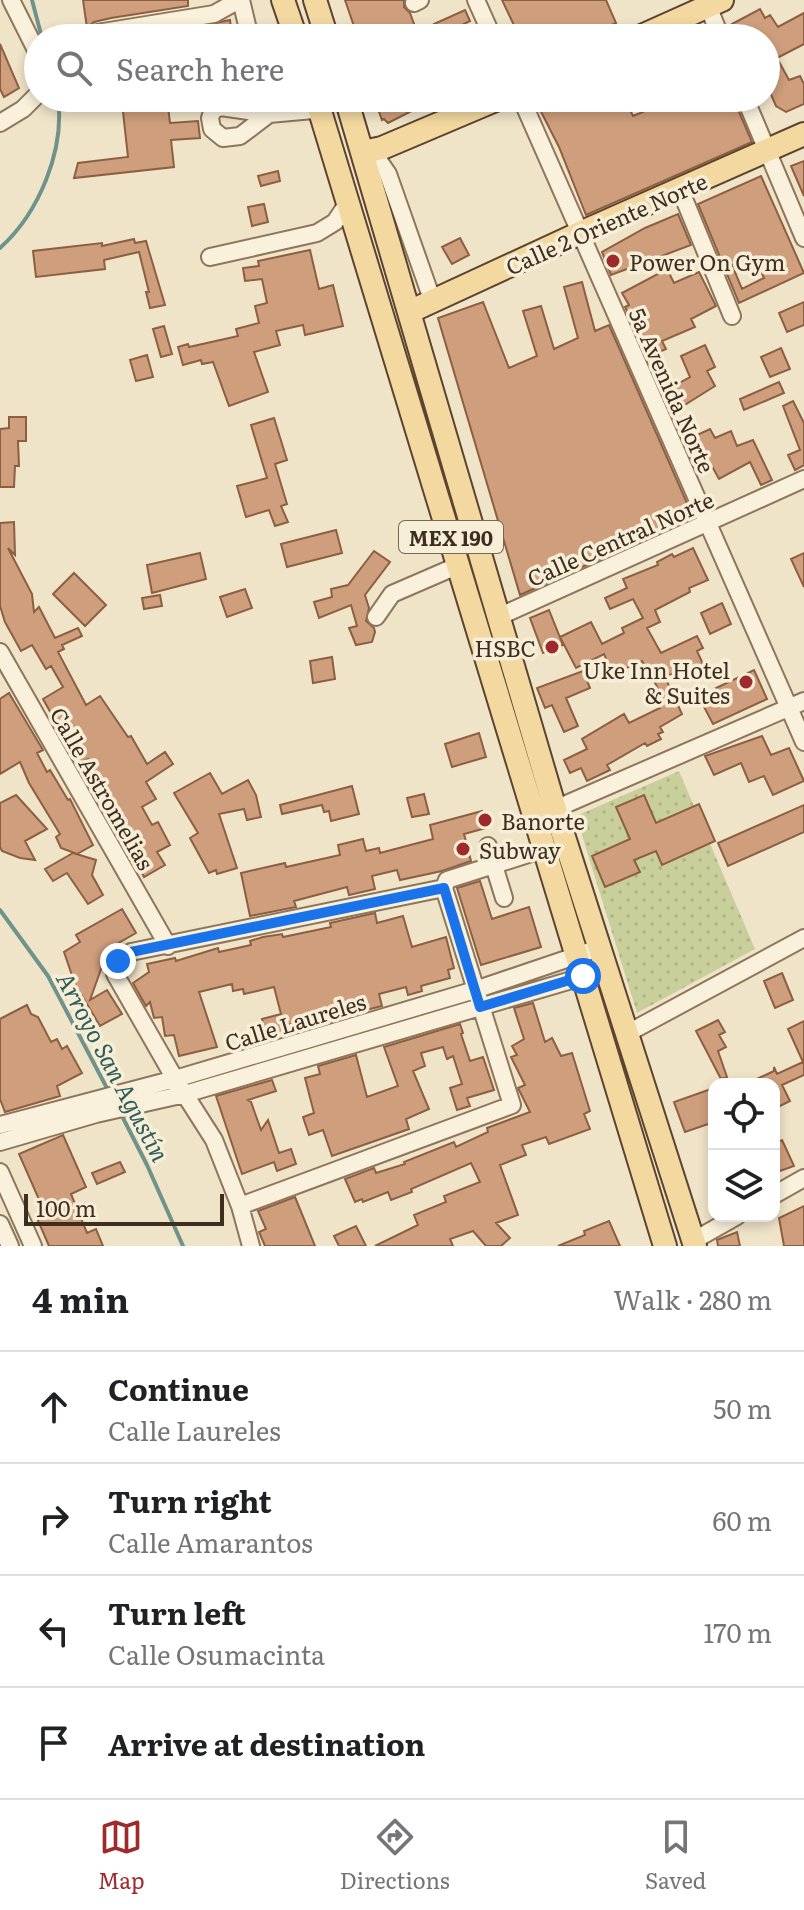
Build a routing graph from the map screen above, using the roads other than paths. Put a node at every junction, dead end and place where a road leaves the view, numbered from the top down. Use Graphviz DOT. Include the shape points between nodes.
graph roads {
  1 [pos="11,0"];
  2 [pos="240,0"];
  3 [pos="283,0"];
  4 [pos="315,0"];
  5 [pos="476,0"];
  6 [pos="715,3"];
  7 [pos="152,24"];
  8 [pos="246,24"];
  9 [pos="291,24"];
  10 [pos="323,24"];
  11 [pos="486,24"];
  12 [pos="668,24"];
  13 [pos="719,24"];
  14 [pos="24,26"];
  15 [pos="24,108"];
  16 [pos="279,112"];
  17 [pos="317,112"];
  18 [pos="321,112"];
  19 [pos="350,112"];
  20 [pos="443,112"];
  21 [pos="527,112"];
  22 [pos="751,112"];
  23 [pos="269,114"];
  24 [pos="0,123"];
  25 [pos="804,134"];
  26 [pos="767,151"];
  27 [pos="363,152"];
  28 [pos="680,189"];
  29 [pos="349,201"];
  30 [pos="580,233"];
  31 [pos="804,238"];
  32 [pos="210,257"];
  33 [pos="433,302"];
  34 [pos="409,312"];
  35 [pos="732,316"];
  36 [pos="804,479"];
  37 [pos="707,524"];
  38 [pos="459,565"];
  39 [pos="376,617"];
  40 [pos="498,617"];
  41 [pos="0,652"];
  42 [pos="797,704"];
  43 [pos="804,742"];
  44 [pos="555,809"];
  45 [pos="488,846"];
  46 [pos="544,849"];
  47 [pos="494,865"];
  48 [pos="444,888"];
  49 [pos="504,898"];
  50 [pos="804,938"];
  51 [pos="168,946"];
  52 [pos="599,948"];
  53 [pos="577,954"];
  54 [pos="605,971"];
  55 [pos="583,976"];
  56 [pos="475,990"];
  57 [pos="480,1007"];
  58 [pos="626,1034"];
  59 [pos="180,1086"];
  60 [pos="95,1107"];
  61 [pos="0,1125"];
  62 [pos="0,1142"];
  63 [pos="0,1172"];
  64 [pos="804,1178"];
  65 [pos="780,1192"];
  66 [pos="240,1206"];
  67 [pos="727,1222"];
  68 [pos="0,1224"];
  69 [pos="694,1243"];
  70 [pos="10,1246"];
  71 [pos="33,1246"];
  72 [pos="251,1246"];
  73 [pos="665,1246"];
  1 -- 14 [label="street"];
  2 -- 7 [label="street" via="214,14"];
  2 -- 8 [label="street"];
  3 -- 9 [label="main road"];
  4 -- 10 [label="main road"];
  5 -- 11 [label="street"];
  6 -- 12 [label="main road"];
  6 -- 13 [label="street"];
  15 -- 24 [label="street"];
  16 -- 23 [label="street"];
  17 -- 29 [label="main road, MEX 190"];
  18 -- 27 [label="main road"];
  19 -- 27 [label="main road, MEX 190"];
  20 -- 27 [label="main road" via="382,148"];
  21 -- 30 [label="street, 5a Avenida Norte"];
  22 -- 26 [label="street"];
  25 -- 26 [label="main road, Calle 2 Oriente Norte"];
  26 -- 28 [label="main road, Calle 2 Oriente Norte"];
  26 -- 31 [label="street"];
  27 -- 29 [label="main road"];
  27 -- 33 [label="street" via="377,158 388,174"];
  27 -- 34 [label="main road, MEX 190"];
  28 -- 30 [label="main road, Calle 2 Oriente Norte"];
  28 -- 35 [label="street"];
  29 -- 32 [label="street" via="335,222 317,233"];
  29 -- 38 [label="main road, MEX 190"];
  30 -- 33 [label="main road, Calle 2 Oriente Norte"];
  30 -- 37 [label="street, 5a Avenida Norte"];
  33 -- 34 [label="main road, Calle 2 Oriente Norte"];
  34 -- 40 [label="main road, MEX 190"];
  36 -- 37 [label="street, Calle Central Norte"];
  37 -- 40 [label="street, Calle Central Norte"];
  37 -- 42 [label="street, 5a Avenida Norte"];
  38 -- 39 [label="street" via="392,594"];
  38 -- 46 [label="main road, MEX 190"];
  40 -- 44 [label="main road, MEX 190"];
  41 -- 51 [label="street, Calle Astromelias"];
  42 -- 43 [label="street, 5a Avenida Norte"];
  42 -- 44 [label="street"];
  44 -- 52 [label="main road, MEX 190"];
  45 -- 47 [label="street"];
  46 -- 47 [label="street"];
  46 -- 53 [label="main road, MEX 190"];
  47 -- 48 [label="street" via="447,880"];
  47 -- 49 [label="street"];
  48 -- 51 [label="street"];
  48 -- 56 [label="street"];
  50 -- 58 [label="street"];
  51 -- 59 [label="street" via="131,952 118,961 115,974"];
  52 -- 53 [label="street, Calle Laureles"];
  52 -- 54 [label="main road, MEX 190"];
  53 -- 55 [label="main road, MEX 190"];
  53 -- 56 [label="street, Calle Laureles"];
  54 -- 55 [label="street, Calle Laureles"];
  54 -- 58 [label="main road, MEX 190"];
  55 -- 57 [label="street, Calle Laureles"];
  55 -- 73 [label="main road, MEX 190"];
  56 -- 57 [label="street"];
  56 -- 59 [label="street, Calle Laureles"];
  57 -- 59 [label="street, Calle Laureles"];
  57 -- 66 [label="street" via="512,1105"];
  58 -- 69 [label="main road, MEX 190"];
  59 -- 60 [label="street, Calle Laureles"];
  59 -- 66 [label="street" via="214,1140"];
  60 -- 61 [label="street, Calle Laureles"];
  60 -- 62 [label="street"];
  63 -- 71 [label="street"];
  64 -- 65 [label="street"];
  66 -- 72 [label="street"];
  67 -- 69 [label="street"];
  68 -- 70 [label="street"];
}
